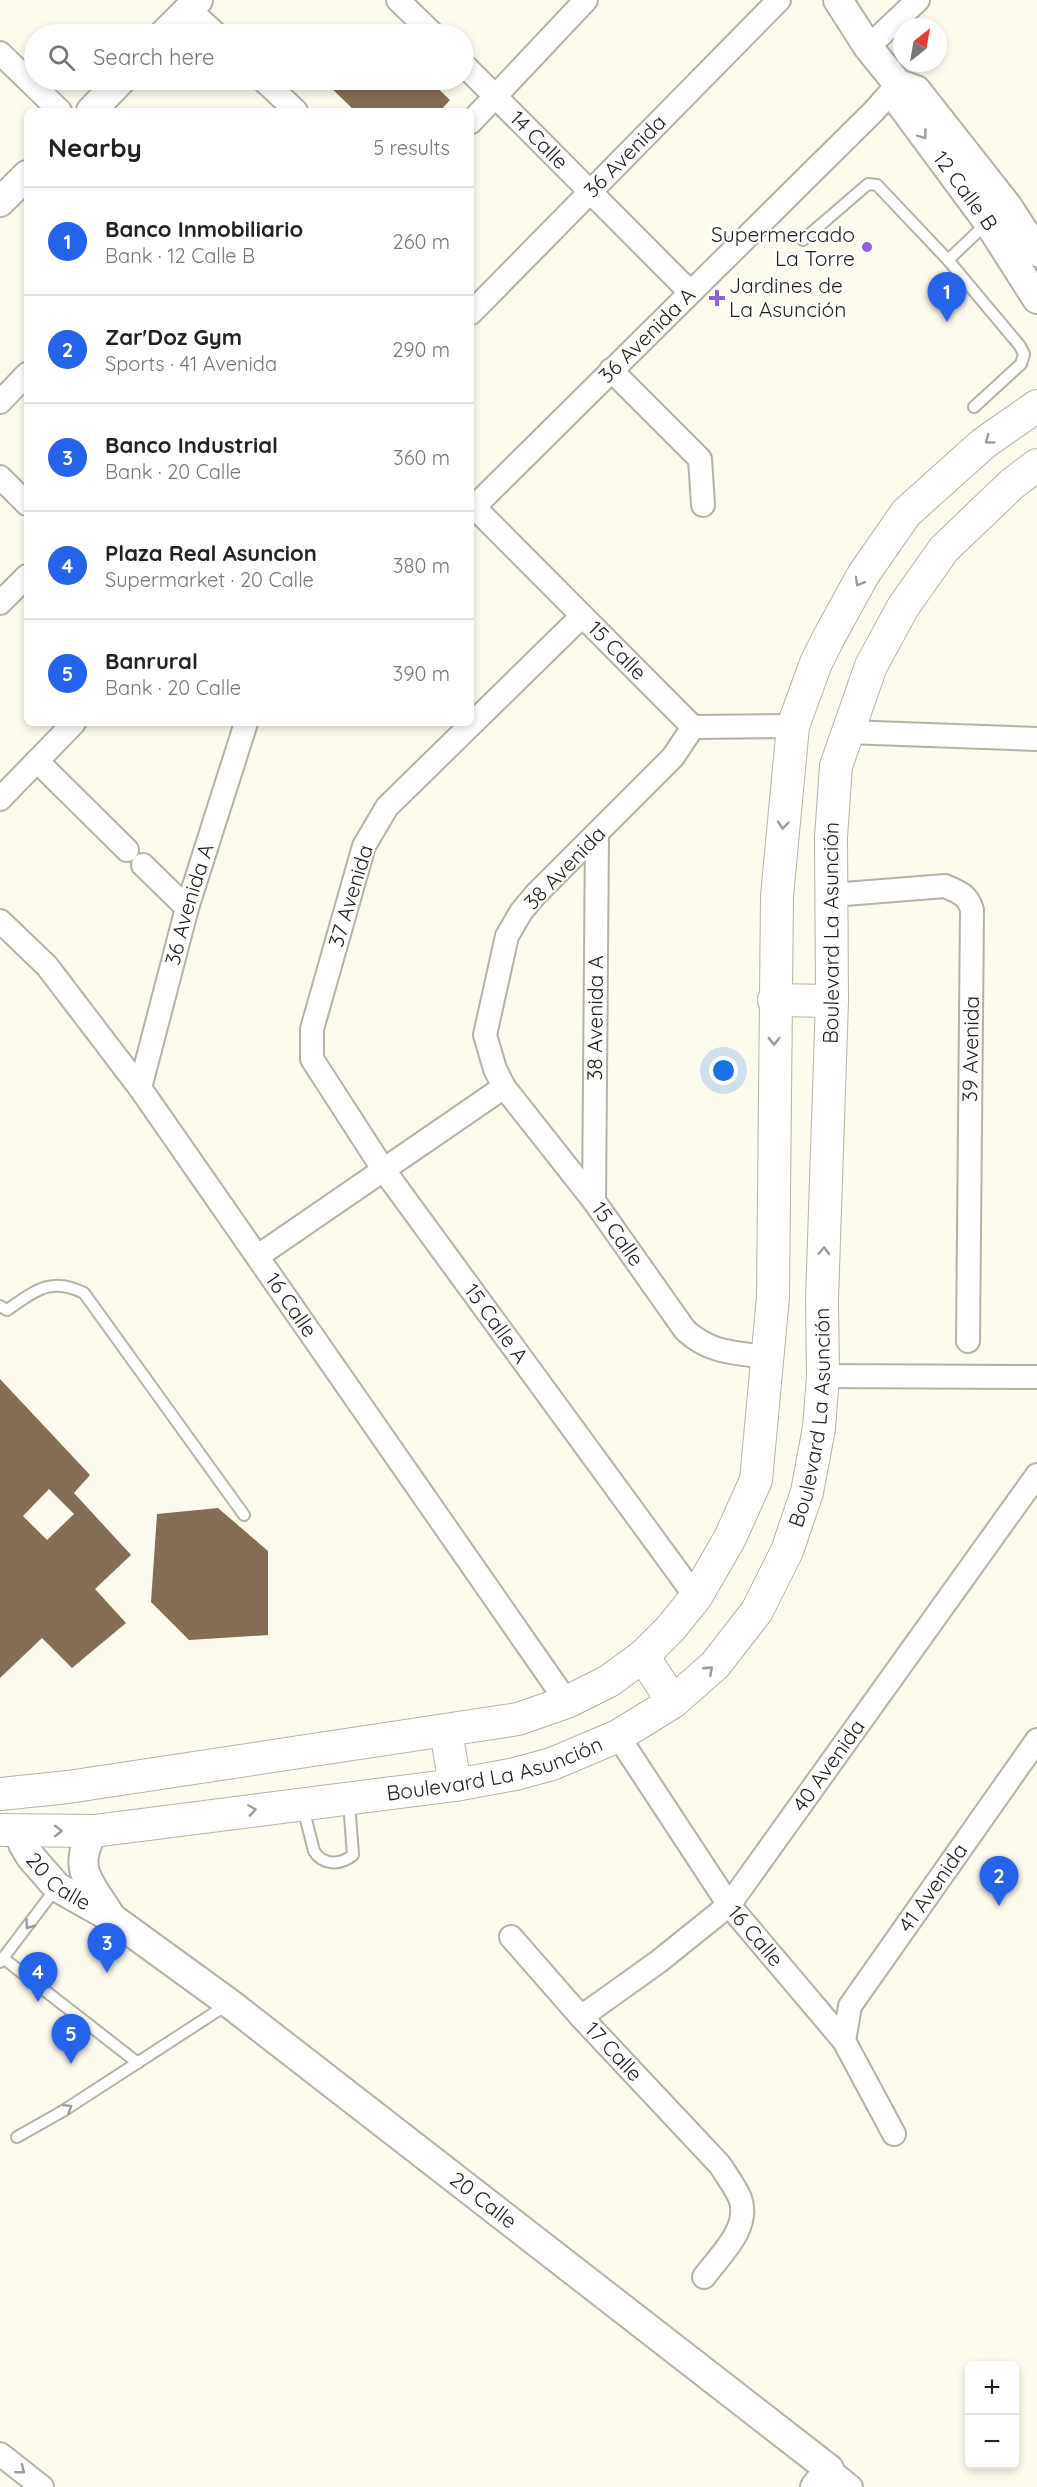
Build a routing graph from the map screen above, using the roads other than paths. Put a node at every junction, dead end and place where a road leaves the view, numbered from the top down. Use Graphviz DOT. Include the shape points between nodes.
graph roads {
  1 [pos="586,0"];
  2 [pos="779,0"];
  3 [pos="838,0"];
  4 [pos="918,0"];
  5 [pos="403,2"];
  6 [pos="194,4"];
  7 [pos="174,24"];
  8 [pos="209,24"];
  9 [pos="424,24"];
  10 [pos="868,47"];
  11 [pos="0,54"];
  12 [pos="474,75"];
  13 [pos="24,77"];
  14 [pos="898,84"];
  15 [pos="38,90"];
  16 [pos="111,90"];
  17 [pos="273,90"];
  18 [pos="495,97"];
  19 [pos="57,108"];
  20 [pos="94,108"];
  21 [pos="292,108"];
  22 [pos="474,119"];
  23 [pos="24,179"];
  24 [pos="591,192"];
  25 [pos="0,202"];
  26 [pos="998,215"];
  27 [pos="803,240"];
  28 [pos="1037,252"];
  29 [pos="948,260"];
  30 [pos="690,292"];
  31 [pos="1037,299"];
  32 [pos="474,310"];
  33 [pos="611,370"];
  34 [pos="24,377"];
  35 [pos="0,402"];
  36 [pos="1037,406"];
  37 [pos="974,407"];
  38 [pos="1037,465"];
  39 [pos="0,477"];
  40 [pos="24,501"];
  41 [pos="474,505"];
  42 [pos="703,505"];
  43 [pos="474,509"];
  44 [pos="24,579"];
  45 [pos="0,603"];
  46 [pos="582,616"];
  47 [pos="474,722"];
  48 [pos="71,726"];
  49 [pos="245,726"];
  50 [pos="470,726"];
  51 [pos="793,726"];
  52 [pos="693,727"];
  53 [pos="847,732"];
  54 [pos="1037,739"];
  55 [pos="37,761"];
  56 [pos="786,785"];
  57 [pos="836,786"];
  58 [pos="0,799"];
  59 [pos="597,834"];
  60 [pos="832,895"];
  61 [pos="187,908"];
  62 [pos="0,921"];
  63 [pos="774,1000"];
  64 [pos="832,1002"];
  65 [pos="311,1043"];
  66 [pos="499,1078"];
  67 [pos="140,1088"];
  68 [pos="383,1169"];
  69 [pos="594,1201"];
  70 [pos="258,1256"];
  71 [pos="773,1297"];
  72 [pos="822,1299"];
  73 [pos="0,1306"];
  74 [pos="968,1341"];
  75 [pos="767,1357"];
  76 [pos="823,1376"];
  77 [pos="1037,1377"];
  78 [pos="1037,1475"];
  79 [pos="244,1515"];
  80 [pos="696,1597"];
  81 [pos="643,1656"];
  82 [pos="567,1702"];
  83 [pos="674,1702"];
  84 [pos="446,1731"];
  85 [pos="618,1736"];
  86 [pos="1037,1740"];
  87 [pos="454,1785"];
  88 [pos="68,1786"];
  89 [pos="0,1794"];
  90 [pos="349,1799"];
  91 [pos="303,1804"];
  92 [pos="10,1830"];
  93 [pos="94,1831"];
  94 [pos="57,1887"];
  95 [pos="729,1905"];
  96 [pos="112,1918"];
  97 [pos="511,1937"];
  98 [pos="2,1960"];
  99 [pos="229,2002"];
  100 [pos="581,2017"];
  101 [pos="844,2041"];
  102 [pos="138,2063"];
  103 [pos="894,2134"];
  104 [pos="17,2137"];
  105 [pos="704,2277"];
  106 [pos="0,2454"];
  107 [pos="822,2478"];
  108 [pos="42,2487"];
  109 [pos="851,2487"];
  1 -- 18 [label="street"];
  2 -- 24 [label="street, 36 Avenida"];
  3 -- 10 [label="street, 12 Calle B"];
  4 -- 10 [label="street"];
  5 -- 9 [label="street"];
  6 -- 7 [label="street"];
  6 -- 8 [label="street"];
  10 -- 14 [label="street, 12 Calle B"];
  11 -- 13 [label="street"];
  12 -- 18 [label="street, 14 Calle"];
  14 -- 26 [label="street, 12 Calle B" via="916,90"];
  14 -- 30 [label="street, 36 Avenida A"];
  15 -- 19 [label="street"];
  16 -- 20 [label="street"];
  17 -- 21 [label="street"];
  18 -- 22 [label="street"];
  18 -- 24 [label="street, 14 Calle"];
  23 -- 25 [label="street"];
  24 -- 30 [label="street, 14 Calle"];
  24 -- 32 [label="street, 36 Avenida"];
  26 -- 28 [label="street, 12 Calle B"];
  26 -- 29 [label="lane"];
  26 -- 31 [label="street, 12 Calle B"];
  27 -- 29 [label="lane" via="868,184 877,185"];
  29 -- 37 [label="lane" via="1024,354 1022,364"];
  30 -- 33 [label="street, 36 Avenida A"];
  33 -- 41 [label="street, 36 Avenida A"];
  33 -- 42 [label="street" via="700,459"];
  34 -- 35 [label="street"];
  36 -- 51 [label="main road, Boulevard La Asunción, one-way" via="984,443 906,513 863,575 829,637"];
  38 -- 53 [label="main road, Boulevard La Asunción" via="944,549 903,607 871,666"];
  39 -- 40 [label="street"];
  43 -- 46 [label="street, 15 Calle"];
  44 -- 45 [label="street"];
  46 -- 47 [label="street, 37 Avenida"];
  46 -- 52 [label="street, 15 Calle"];
  48 -- 55 [label="street"];
  49 -- 61 [label="street, 36 Avenida A"];
  50 -- 65 [label="street, 37 Avenida" via="387,807 364,846"];
  51 -- 52 [label="street"];
  51 -- 56 [label="main road, Boulevard La Asunción"];
  52 -- 59 [label="street, 38 Avenida" via="673,757"];
  53 -- 54 [label="street"];
  53 -- 57 [label="main road, Boulevard La Asunción" via="836,766"];
  55 -- 58 [label="street"];
  55 -- 61 [label="street"];
  56 -- 57 [label="main road"];
  56 -- 63 [label="main road, Boulevard La Asunción, one-way"];
  57 -- 60 [label="main road, Boulevard La Asunción" via="831,837"];
  59 -- 66 [label="street, 38 Avenida" via="536,894 507,936 485,1035"];
  59 -- 69 [label="street, 38 Avenida A"];
  60 -- 64 [label="main road, Boulevard La Asunción"];
  60 -- 74 [label="street, 39 Avenida" via="945,886 970,903"];
  61 -- 67 [label="street, 36 Avenida A"];
  62 -- 67 [label="street, 16 Calle" via="47,966"];
  63 -- 64 [label="main road"];
  63 -- 71 [label="main road, Boulevard La Asunción, one-way"];
  72 -- 64 [label="main road, Boulevard La Asunción, one-way"];
  65 -- 68 [label="street, 15 Calle A" via="312,1059"];
  66 -- 68 [label="street"];
  66 -- 69 [label="street, 15 Calle"];
  67 -- 70 [label="street, 16 Calle"];
  68 -- 70 [label="street"];
  68 -- 80 [label="street, 15 Calle A"];
  69 -- 75 [label="street, 15 Calle" via="694,1339 718,1350"];
  70 -- 82 [label="street, 16 Calle"];
  71 -- 72 [label="main road"];
  71 -- 75 [label="main road, Boulevard La Asunción"];
  72 -- 76 [label="main road, Boulevard La Asunción"];
  73 -- 79 [label="lane" via="7,1310 38,1290 57,1284 84,1293"];
  75 -- 80 [label="main road, Boulevard La Asunción" via="756,1480 730,1538"];
  76 -- 77 [label="street"];
  83 -- 76 [label="main road, Boulevard La Asunción, one-way" via="715,1665 757,1611 787,1551 807,1492 819,1428"];
  78 -- 95 [label="street, 40 Avenida"];
  80 -- 81 [label="main road, Boulevard La Asunción"];
  81 -- 82 [label="main road, Boulevard La Asunción" via="609,1681"];
  81 -- 83 [label="main road"];
  82 -- 84 [label="main road, Boulevard La Asunción" via="518,1719"];
  83 -- 85 [label="main road, Boulevard La Asunción"];
  84 -- 87 [label="main road"];
  84 -- 88 [label="main road, Boulevard La Asunción"];
  85 -- 87 [label="main road, Boulevard La Asunción" via="552,1764"];
  85 -- 95 [label="street, 16 Calle"];
  86 -- 101 [label="street, 41 Avenida" via="850,2006"];
  87 -- 90 [label="main road, Boulevard La Asunción"];
  88 -- 89 [label="main road, Boulevard La Asunción"];
  88 -- 92 [label="main road" via="27,1809"];
  90 -- 91 [label="main road, Boulevard La Asunción"];
  90 -- 91 [label="lane" via="353,1855 337,1864 314,1851"];
  93 -- 91 [label="main road, Boulevard La Asunción, one-way"];
  92 -- 93 [label="main road, Boulevard La Asunción, one-way"];
  92 -- 94 [label="street, 20 Calle"];
  93 -- 96 [label="street, 20 Calle" via="82,1854 82,1868"];
  94 -- 96 [label="street, 20 Calle"];
  94 -- 98 [label="lane, one-way"];
  95 -- 100 [label="street, 40 Avenida"];
  95 -- 101 [label="street, 16 Calle"];
  96 -- 99 [label="street, 20 Calle"];
  97 -- 100 [label="street, 17 Calle"];
  98 -- 102 [label="lane"];
  99 -- 102 [label="lane"];
  99 -- 107 [label="street, 20 Calle"];
  100 -- 105 [label="street, 17 Calle" via="720,2165 740,2200 738,2231"];
  101 -- 103 [label="street, 16 Calle"];
  104 -- 102 [label="lane, one-way"];
  106 -- 108 [label="street, one-way"];
  107 -- 109 [label="street, 20 Calle"];
}
